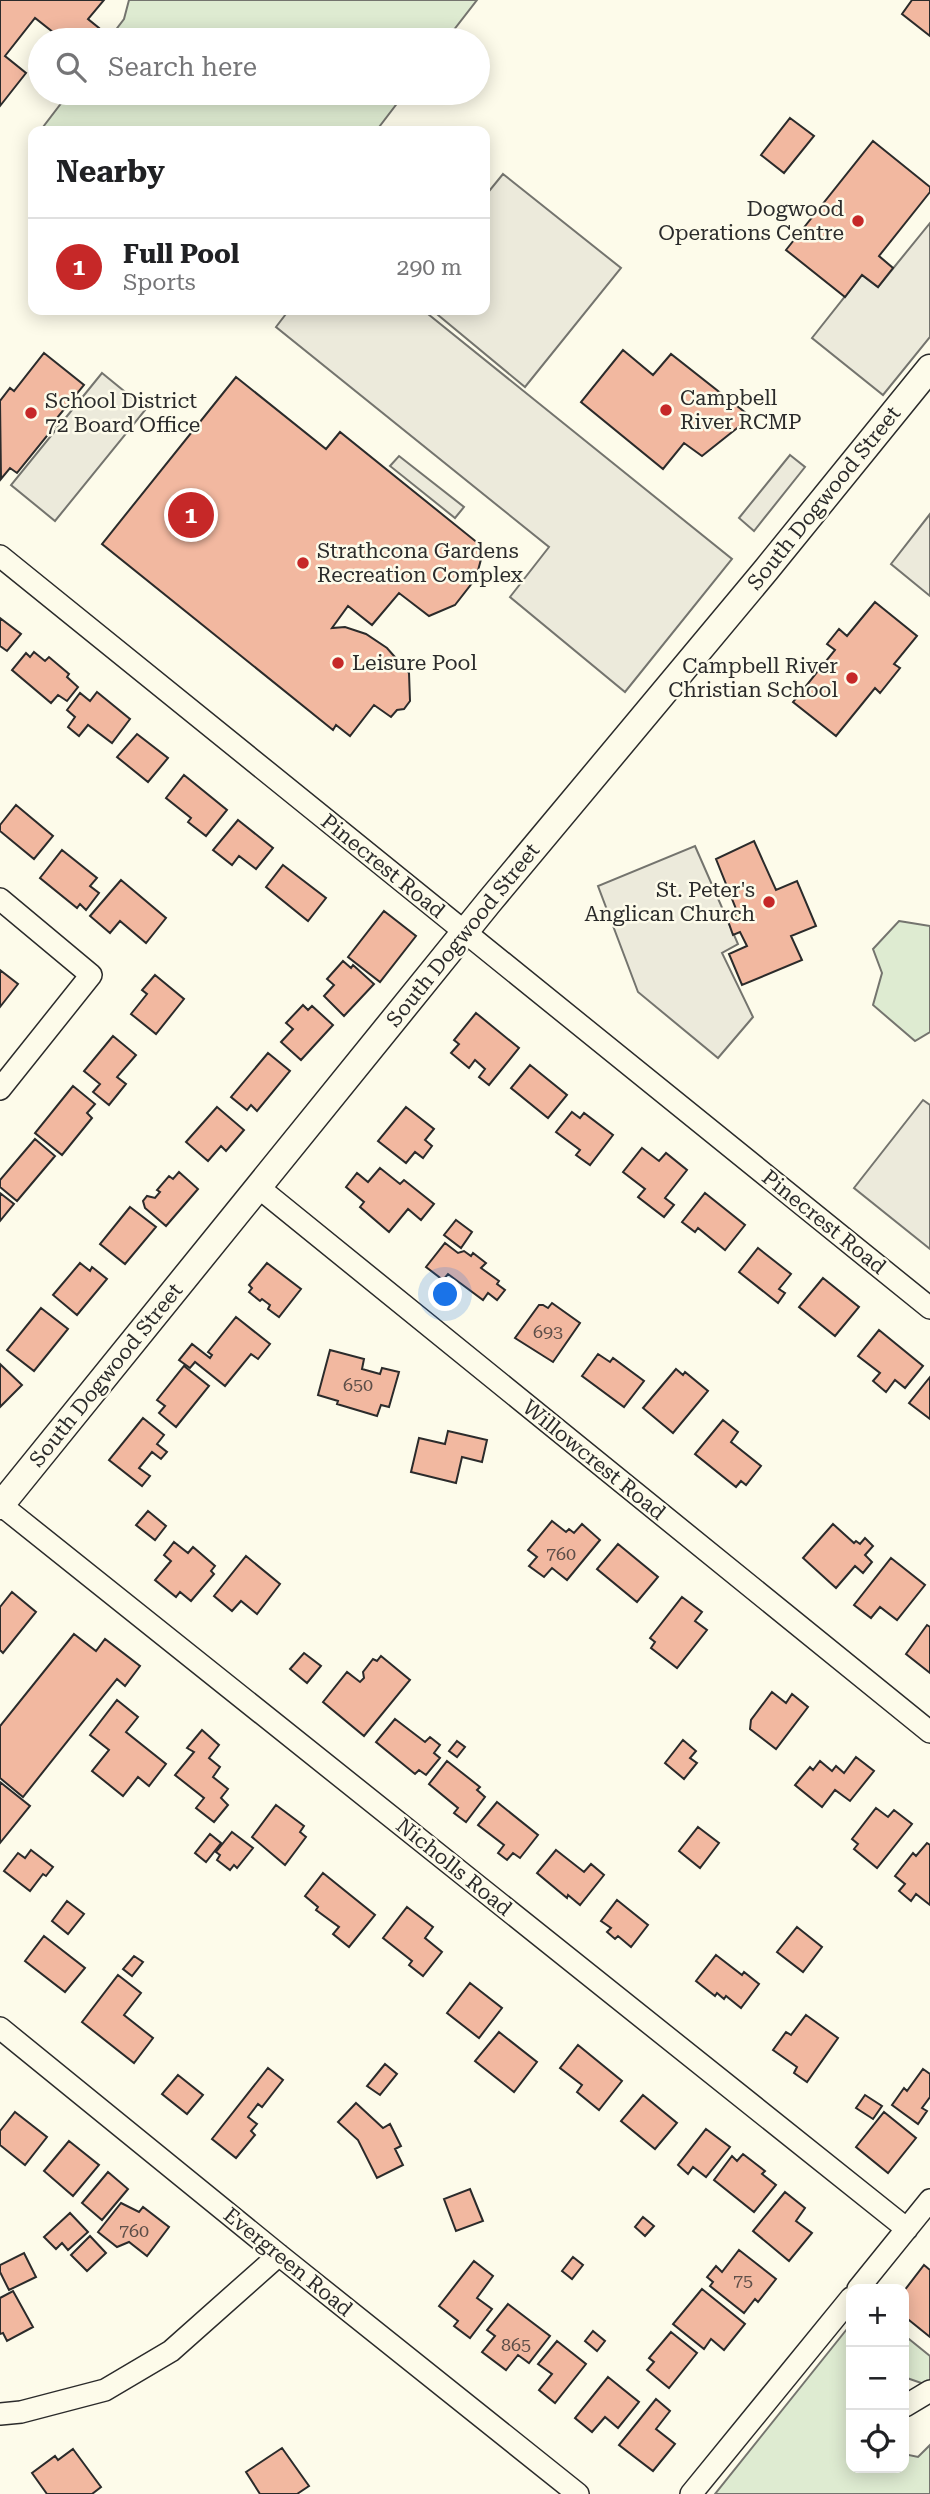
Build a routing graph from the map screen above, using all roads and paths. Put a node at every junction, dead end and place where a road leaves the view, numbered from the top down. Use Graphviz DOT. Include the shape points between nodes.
graph roads {
  1 [pos="930,368"];
  2 [pos="0,555"];
  3 [pos="0,900"];
  4 [pos="465,932"];
  5 [pos="0,1089"];
  6 [pos="258,1187"];
  7 [pos="930,1308"];
  8 [pos="0,1505"];
  9 [pos="930,1732"];
  10 [pos="0,2028"];
  11 [pos="930,2200"];
  12 [pos="908,2229"];
  13 [pos="279,2255"];
  14 [pos="862,2284"];
  15 [pos="846,2304"];
  16 [pos="930,2391"];
  17 [pos="909,2404"];
  18 [pos="0,2414"];
  19 [pos="578,2494"];
  20 [pos="691,2494"];
  1 -- 4 [label="main road, South Dogwood Street"];
  2 -- 4 [label="street, Pinecrest Road"];
  3 -- 5 [label="street" via="91,975"];
  4 -- 6 [label="main road, South Dogwood Street"];
  4 -- 7 [label="street, Pinecrest Road"];
  6 -- 8 [label="main road, South Dogwood Street"];
  6 -- 9 [label="street, Willowcrest Road"];
  8 -- 12 [label="street, Nicholls Road"];
  10 -- 13 [label="street, Evergreen Road"];
  11 -- 12 [label="street"];
  12 -- 14 [label="street"];
  13 -- 18 [label="street" via="171,2351 105,2390"];
  13 -- 19 [label="street, Evergreen Road"];
  15 -- 20 [label="street"];
  16 -- 17 [label="street"];
}
